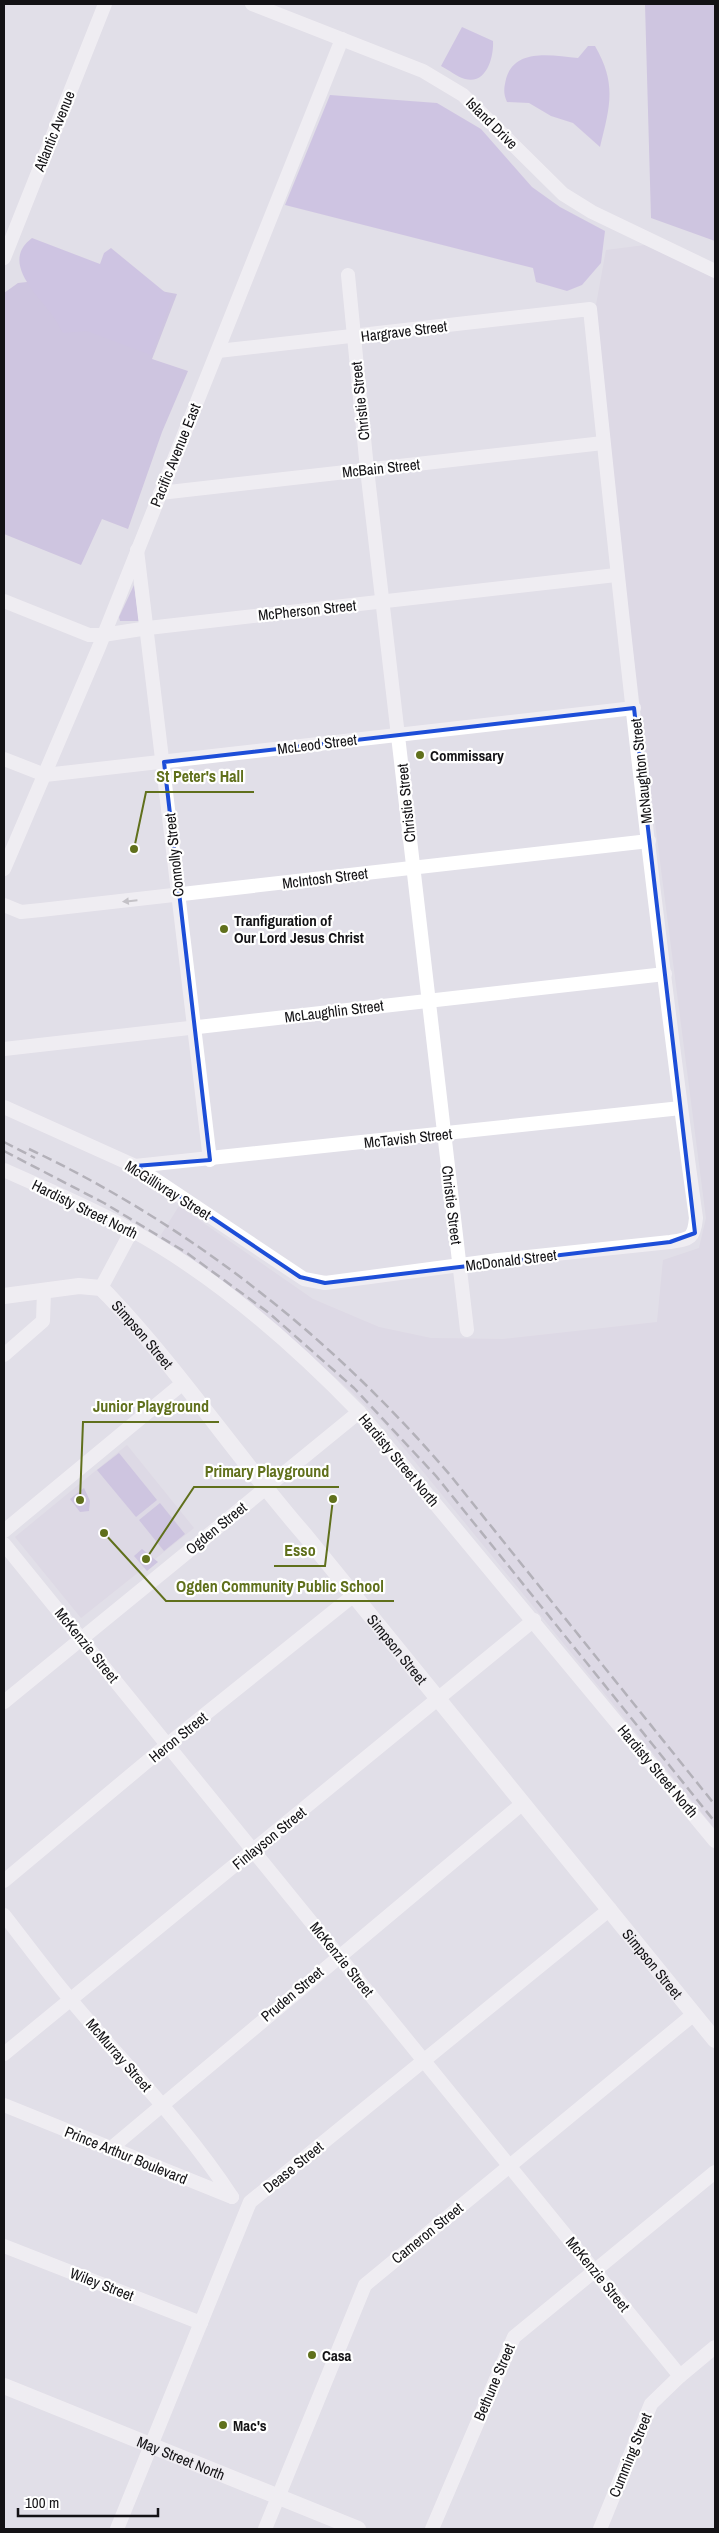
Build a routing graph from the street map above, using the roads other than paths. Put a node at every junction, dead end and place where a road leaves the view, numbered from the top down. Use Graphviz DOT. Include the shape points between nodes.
graph roads {
  1 [pos="105,4"];
  2 [pos="252,4"];
  3 [pos="342,39"];
  4 [pos="4,258"];
  5 [pos="715,271"];
  6 [pos="348,275"];
  7 [pos="590,309"];
  8 [pos="353,337"];
  9 [pos="218,352"];
  10 [pos="603,443"];
  11 [pos="368,469"];
  12 [pos="160,493"];
  13 [pos="137,550"];
  14 [pos="616,575"];
  15 [pos="4,601"];
  16 [pos="383,602"];
  17 [pos="148,628"];
  18 [pos="103,635"];
  19 [pos="634,708"];
  20 [pos="398,734"];
  21 [pos="4,759"];
  22 [pos="164,762"];
  23 [pos="45,775"];
  24 [pos="649,841"];
  25 [pos="414,867"];
  26 [pos="4,869"];
  27 [pos="178,895"];
  28 [pos="4,905"];
  29 [pos="665,974"];
  30 [pos="428,1000"];
  31 [pos="193,1027"];
  32 [pos="4,1049"];
  33 [pos="4,1108"];
  34 [pos="681,1108"];
  35 [pos="443,1134"];
  36 [pos="210,1160"];
  37 [pos="135,1166"];
  38 [pos="4,1170"];
  39 [pos="132,1230"];
  40 [pos="695,1233"];
  41 [pos="459,1266"];
  42 [pos="325,1283"];
  43 [pos="101,1288"];
  44 [pos="44,1291"];
  45 [pos="4,1296"];
  46 [pos="467,1330"];
  47 [pos="4,1356"];
  48 [pos="183,1383"];
  49 [pos="359,1412"];
  50 [pos="265,1489"];
  51 [pos="4,1531"];
  52 [pos="4,1544"];
  53 [pos="354,1595"];
  54 [pos="534,1620"];
  55 [pos="81,1638"];
  56 [pos="438,1699"];
  57 [pos="4,1702"];
  58 [pos="168,1744"];
  59 [pos="523,1803"];
  60 [pos="715,1841"];
  61 [pos="254,1850"];
  62 [pos="4,1881"];
  63 [pos="610,1909"];
  64 [pos="4,1915"];
  65 [pos="339,1955"];
  66 [pos="70,1999"];
  67 [pos="694,2014"];
  68 [pos="715,2040"];
  69 [pos="4,2054"];
  70 [pos="424,2061"];
  71 [pos="162,2104"];
  72 [pos="4,2105"];
  73 [pos="110,2148"];
  74 [pos="509,2166"];
  75 [pos="715,2172"];
  76 [pos="232,2197"];
  77 [pos="250,2202"];
  78 [pos="4,2246"];
  79 [pos="595,2270"];
  80 [pos="201,2323"];
  81 [pos="715,2347"];
  82 [pos="680,2376"];
  83 [pos="4,2386"];
  84 [pos="150,2445"];
  85 [pos="278,2497"];
  86 [pos="117,2529"];
  87 [pos="266,2529"];
  88 [pos="358,2529"];
  89 [pos="432,2529"];
  90 [pos="600,2529"];
  1 -- 4 [label="street, Atlantic Avenue"];
  2 -- 3 [label="street, Island Drive"];
  3 -- 5 [label="street, Island Drive" via="423,71 463,95 563,194 592,212"];
  3 -- 9 [label="street, Pacific Avenue East"];
  6 -- 8 [label="street, Christie Street"];
  7 -- 8 [label="street, Hargrave Street"];
  7 -- 10 [label="street, McNaughton Street"];
  8 -- 9 [label="street, Hargrave Street"];
  8 -- 11 [label="street, Christie Street"];
  9 -- 12 [label="street, Pacific Avenue East"];
  10 -- 11 [label="street, McBain Street"];
  10 -- 14 [label="street, McNaughton Street"];
  11 -- 12 [label="street, McBain Street"];
  11 -- 16 [label="street, Christie Street"];
  12 -- 13 [label="street, Pacific Avenue East"];
  13 -- 17 [label="street, Connolly Street"];
  13 -- 18 [label="street, Pacific Avenue East"];
  14 -- 16 [label="street, McPherson Street"];
  14 -- 19 [label="street, McNaughton Street"];
  15 -- 18 [label="street, McPherson Street" via="89,634"];
  16 -- 17 [label="street, McPherson Street"];
  16 -- 20 [label="street, Christie Street"];
  17 -- 18 [label="street, McPherson Street"];
  17 -- 22 [label="street, Connolly Street"];
  18 -- 23 [label="street, Pacific Avenue East"];
  19 -- 20 [label="street, McLeod Street"];
  19 -- 24 [label="street, McNaughton Street"];
  20 -- 22 [label="street, McLeod Street"];
  20 -- 25 [label="street, Christie Street"];
  21 -- 23 [label="street, McLeod Street"];
  22 -- 23 [label="street, McLeod Street"];
  22 -- 27 [label="street, Connolly Street"];
  23 -- 26 [label="street, Pacific Avenue East"];
  24 -- 25 [label="street, McIntosh Street"];
  24 -- 29 [label="street, McNaughton Street"];
  25 -- 27 [label="street, McIntosh Street"];
  25 -- 30 [label="street, Christie Street"];
  27 -- 28 [label="street, McIntosh Street, one-way" via="21,912"];
  27 -- 31 [label="street, Connolly Street"];
  29 -- 30 [label="street, McLaughlin Street"];
  29 -- 34 [label="street, McNaughton Street"];
  30 -- 31 [label="street, McLaughlin Street"];
  30 -- 35 [label="street, Christie Street"];
  31 -- 32 [label="street, McLaughlin Street"];
  31 -- 36 [label="street, Connolly Street"];
  33 -- 37 [label="street, McGillivray Street"];
  34 -- 35 [label="street, McTavish Street"];
  34 -- 40 [label="street, McNaughton Street" via="696,1218"];
  35 -- 36 [label="street, McTavish Street"];
  35 -- 41 [label="street, Christie Street"];
  36 -- 37 [label="street, McTavish Street"];
  37 -- 42 [label="street, McGillivray Street" via="304,1279"];
  38 -- 39 [label="street, Hardisty Street North"];
  39 -- 43 [label="street"];
  39 -- 49 [label="street, Hardisty Street North" via="247,1310 329,1381"];
  40 -- 41 [label="street, McDonald Street" via="690,1238 670,1242"];
  41 -- 42 [label="street, McDonald Street"];
  41 -- 46 [label="street, Christie Street"];
  43 -- 44 [label="main road, Simpson Street" via="79,1286"];
  43 -- 48 [label="main road, Simpson Street"];
  44 -- 45 [label="main road, Simpson Street"];
  44 -- 47 [label="street" via="44,1321"];
  48 -- 50 [label="main road, Simpson Street"];
  48 -- 51 [label="street"];
  49 -- 50 [label="street, Ogden Street"];
  49 -- 54 [label="street, Hardisty Street North"];
  50 -- 53 [label="main road, Simpson Street"];
  50 -- 55 [label="street, Ogden Street"];
  52 -- 55 [label="street, McKenzie Street"];
  53 -- 56 [label="main road, Simpson Street"];
  53 -- 58 [label="street, Heron Street"];
  54 -- 56 [label="street, Finlayson Street"];
  54 -- 60 [label="street, Hardisty Street North"];
  55 -- 57 [label="street, Ogden Street"];
  55 -- 58 [label="street, McKenzie Street"];
  56 -- 59 [label="main road, Simpson Street"];
  56 -- 61 [label="street, Finlayson Street"];
  58 -- 61 [label="street, McKenzie Street"];
  58 -- 62 [label="street, Heron Street"];
  59 -- 63 [label="main road, Simpson Street"];
  59 -- 65 [label="street, Pruden Street"];
  61 -- 65 [label="street, McKenzie Street"];
  61 -- 66 [label="street, Finlayson Street"];
  63 -- 67 [label="main road, Simpson Street"];
  63 -- 70 [label="street, Dease Street"];
  64 -- 66 [label="street, McMurray Street"];
  65 -- 70 [label="street, McKenzie Street"];
  65 -- 71 [label="street, Pruden Street"];
  66 -- 69 [label="street, Finlayson Street"];
  66 -- 71 [label="street, McMurray Street"];
  67 -- 68 [label="main road, Simpson Street"];
  67 -- 74 [label="street, Cameron Street"];
  70 -- 74 [label="street, McKenzie Street"];
  70 -- 77 [label="street, Dease Street"];
  71 -- 73 [label="street, Pruden Street"];
  71 -- 76 [label="street, McMurray Street" via="209,2162"];
  72 -- 73 [label="street, Prince Arthur Boulevard"];
  73 -- 76 [label="street, Prince Arthur Boulevard"];
  74 -- 79 [label="street, McKenzie Street"];
  74 -- 85 [label="street, Cameron Street" via="364,2285"];
  75 -- 79 [label="street, Bethune Street"];
  76 -- 77 [label="street, Prince Arthur Boulevard"];
  77 -- 80 [label="street, Dease Street"];
  78 -- 80 [label="street, Wiley Street"];
  79 -- 82 [label="street, McKenzie Street"];
  79 -- 89 [label="street, Bethune Street" via="514,2337"];
  80 -- 84 [label="street, Dease Street"];
  81 -- 82 [label="street, Cumming Street"];
  82 -- 90 [label="street, Cumming Street" via="651,2404"];
  83 -- 84 [label="main road, May Street North"];
  84 -- 85 [label="main road, May Street North"];
  84 -- 86 [label="street, Dease Street"];
  85 -- 87 [label="street, Cameron Street"];
  85 -- 88 [label="main road, May Street North"];
}
